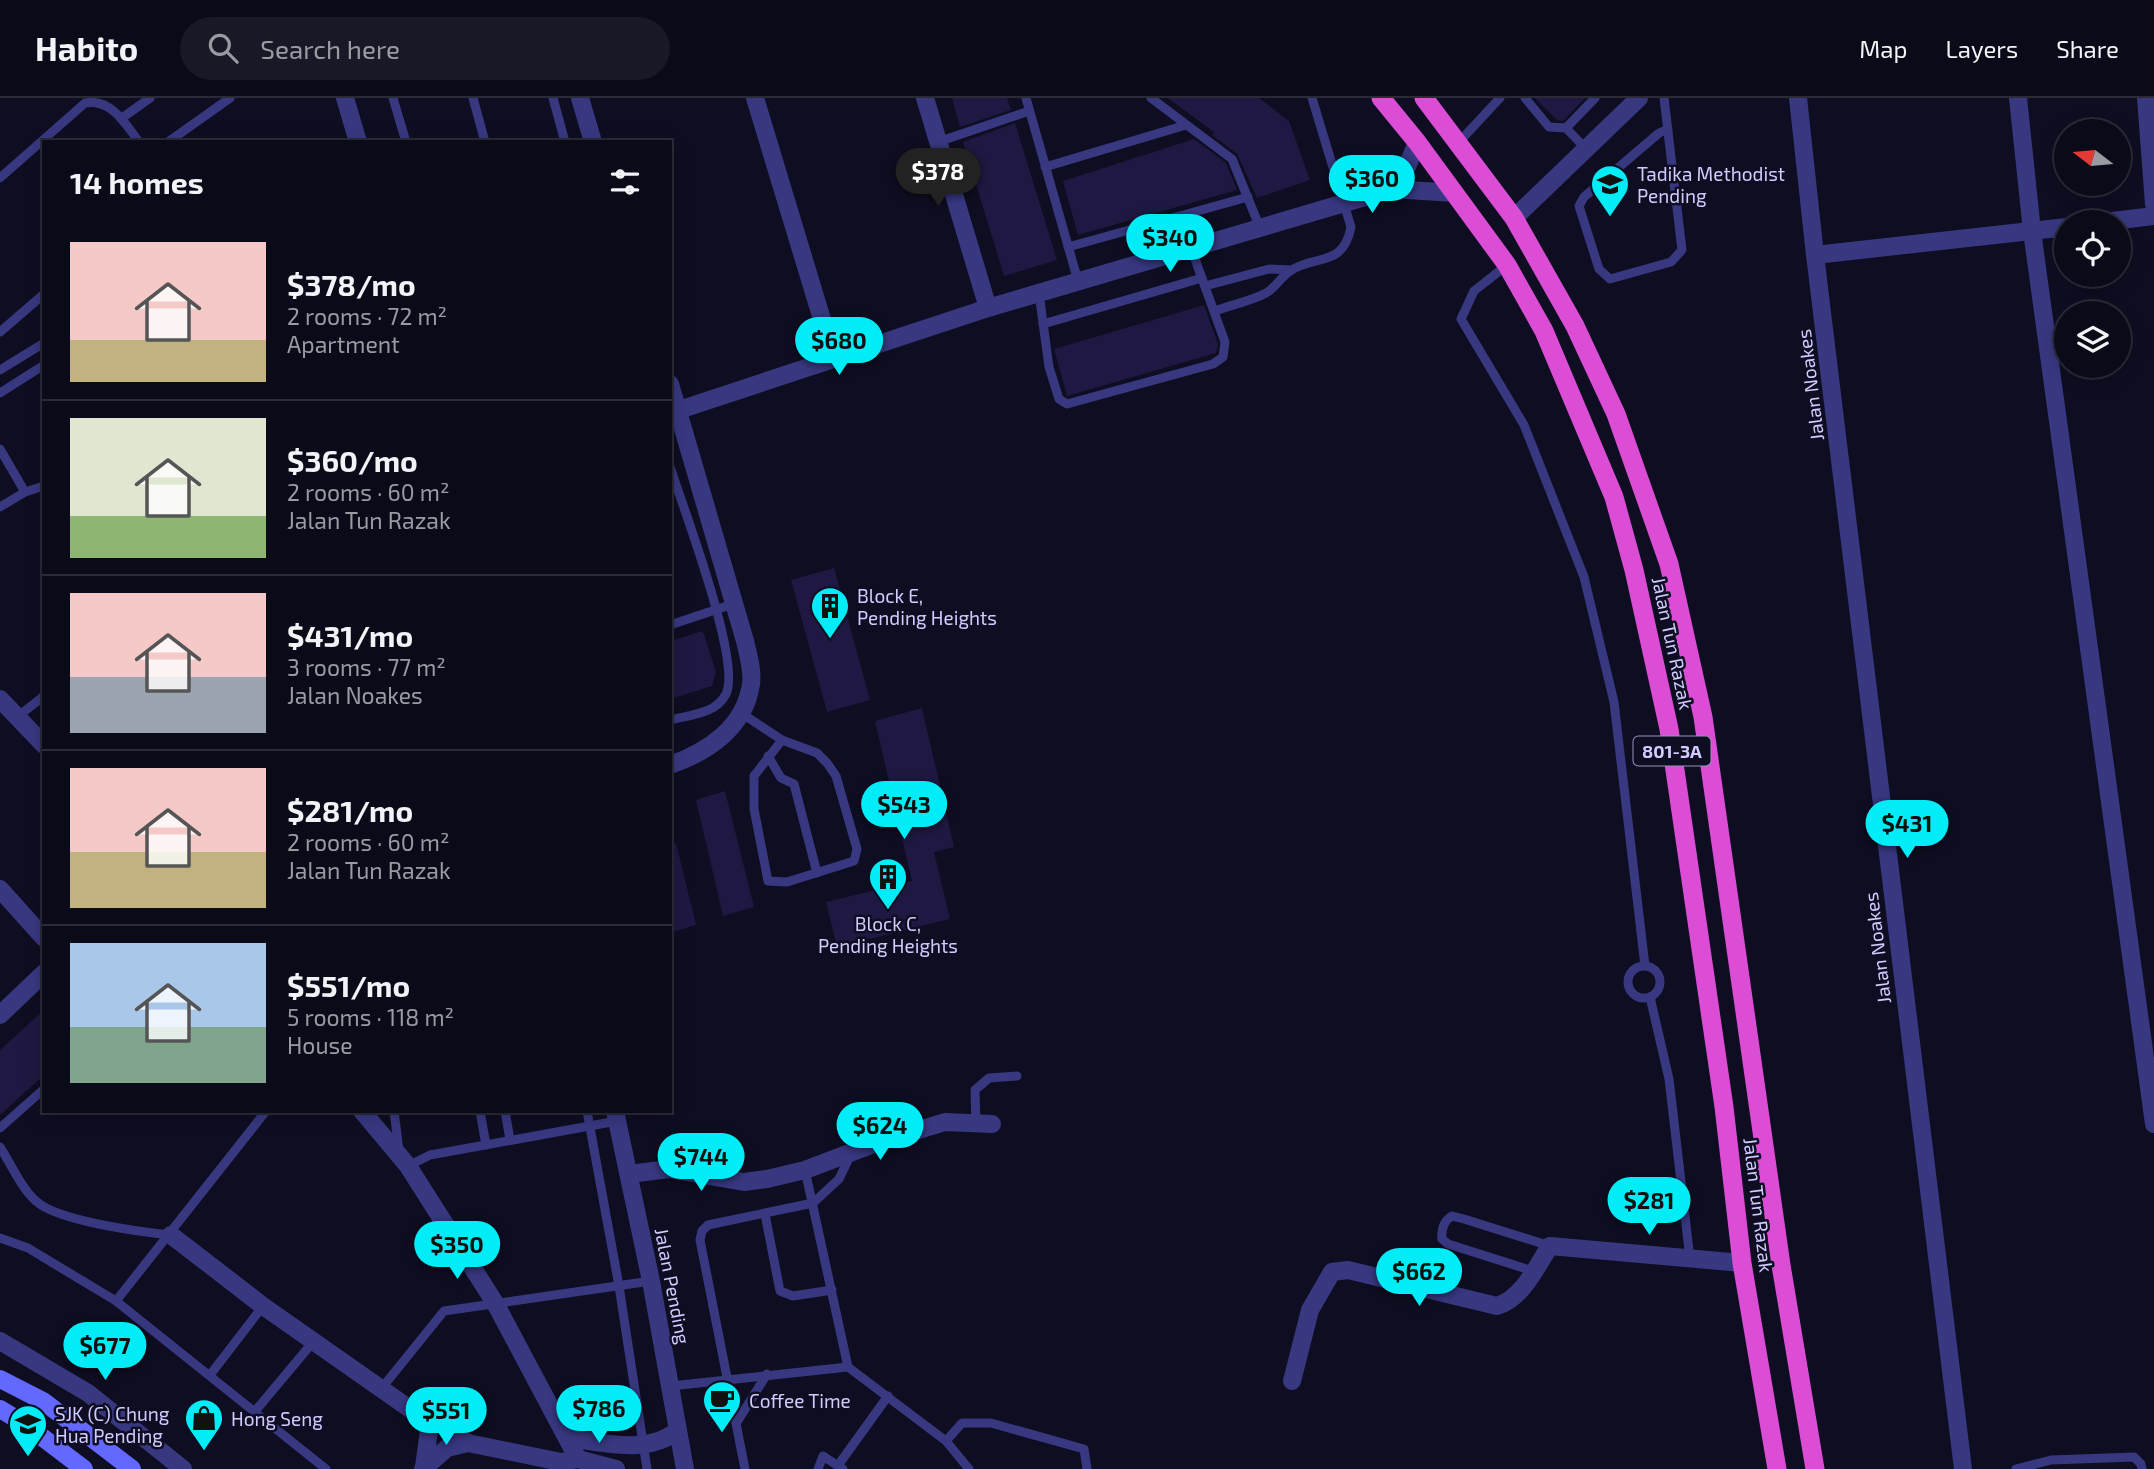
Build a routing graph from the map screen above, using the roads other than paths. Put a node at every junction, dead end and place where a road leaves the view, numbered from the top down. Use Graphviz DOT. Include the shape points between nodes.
graph roads {
  1 [pos="150,98"];
  2 [pos="230,98"];
  3 [pos="345,98"];
  4 [pos="393,98"];
  5 [pos="473,98"];
  6 [pos="552,98"];
  7 [pos="580,98"];
  8 [pos="755,98"];
  9 [pos="925,98"];
  10 [pos="1026,98"];
  11 [pos="1151,98"];
  12 [pos="1312,98"];
  13 [pos="1381,98"];
  14 [pos="1424,98"];
  15 [pos="1500,98"];
  16 [pos="1525,98"];
  17 [pos="1595,98"];
  18 [pos="1639,98"];
  19 [pos="1664,98"];
  20 [pos="1798,98"];
  21 [pos="2018,98"];
  22 [pos="2146,98"];
  23 [pos="1029,111"];
  24 [pos="122,118"];
  25 [pos="1186,125"];
  26 [pos="1566,128"];
  27 [pos="1668,129"];
  28 [pos="43,140"];
  29 [pos="138,140"];
  30 [pos="171,140"];
  31 [pos="357,140"];
  32 [pos="405,140"];
  33 [pos="484,140"];
  34 [pos="564,140"];
  35 [pos="592,140"];
  36 [pos="42,141"];
  37 [pos="938,142"];
  38 [pos="1417,142"];
  39 [pos="1459,142"];
  40 [pos="1587,150"];
  41 [pos="1045,167"];
  42 [pos="0,178"];
  43 [pos="1392,189"];
  44 [pos="1454,193"];
  45 [pos="1248,197"];
  46 [pos="1342,204"];
  47 [pos="2154,204"];
  48 [pos="2154,216"];
  49 [pos="1514,218"];
  50 [pos="2131,219"];
  51 [pos="1260,228"];
  52 [pos="2054,228"];
  53 [pos="2032,231"];
  54 [pos="1069,247"];
  55 [pos="1191,248"];
  56 [pos="1815,255"];
  57 [pos="1507,265"];
  58 [pos="1291,270"];
  59 [pos="1078,281"];
  60 [pos="1203,282"];
  61 [pos="1039,293"];
  62 [pos="42,296"];
  63 [pos="988,308"];
  64 [pos="1214,311"];
  65 [pos="1043,324"];
  66 [pos="0,332"];
  67 [pos="42,344"];
  68 [pos="834,359"];
  69 [pos="42,366"];
  70 [pos="0,370"];
  71 [pos="672,390"];
  72 [pos="0,393"];
  73 [pos="679,410"];
  74 [pos="0,449"];
  75 [pos="672,473"];
  76 [pos="42,487"];
  77 [pos="26,492"];
  78 [pos="0,507"];
  79 [pos="733,604"];
  80 [pos="716,610"];
  81 [pos="672,624"];
  82 [pos="42,698"];
  83 [pos="0,699"];
  84 [pos="741,713"];
  85 [pos="18,717"];
  86 [pos="672,720"];
  87 [pos="782,740"];
  88 [pos="42,743"];
  89 [pos="768,756"];
  90 [pos="672,764"];
  91 [pos="817,873"];
  92 [pos="2,894"];
  93 [pos="42,936"];
  94 [pos="1645,966"];
  95 [pos="42,975"];
  96 [pos="1650,997"];
  97 [pos="0,1014"];
  98 [pos="1017,1076"];
  99 [pos="42,1091"];
  100 [pos="264,1113"];
  101 [pos="364,1113"];
  102 [pos="394,1113"];
  103 [pos="480,1113"];
  104 [pos="505,1113"];
  105 [pos="587,1113"];
  106 [pos="616,1116"];
  107 [pos="984,1124"];
  108 [pos="2154,1124"];
  109 [pos="589,1126"];
  110 [pos="0,1128"];
  111 [pos="510,1140"];
  112 [pos="485,1145"];
  113 [pos="0,1147"];
  114 [pos="852,1152"];
  115 [pos="404,1161"];
  116 [pos="804,1170"];
  117 [pos="629,1174"];
  118 [pos="813,1203"];
  119 [pos="765,1214"];
  120 [pos="171,1235"];
  121 [pos="0,1238"];
  122 [pos="1550,1246"];
  123 [pos="1690,1259"];
  124 [pos="1742,1263"];
  125 [pos="1533,1271"];
  126 [pos="651,1281"];
  127 [pos="619,1286"];
  128 [pos="832,1290"];
  129 [pos="116,1301"];
  130 [pos="495,1303"];
  131 [pos="263,1306"];
  132 [pos="0,1341"];
  133 [pos="313,1342"];
  134 [pos="848,1367"];
  135 [pos="767,1374"];
  136 [pos="210,1375"];
  137 [pos="728,1377"];
  138 [pos="0,1379"];
  139 [pos="1292,1381"];
  140 [pos="671,1386"];
  141 [pos="381,1389"];
  142 [pos="888,1396"];
  143 [pos="0,1409"];
  144 [pos="256,1410"];
  145 [pos="737,1422"];
  146 [pos="430,1423"];
  147 [pos="678,1430"];
  148 [pos="569,1438"];
  149 [pos="946,1441"];
  150 [pos="468,1443"];
  151 [pos="644,1445"];
  152 [pos="533,1463"];
  153 [pos="574,1463"];
  154 [pos="841,1466"];
  155 [pos="424,1468"];
  156 [pos="684,1468"];
  157 [pos="84,1469"];
  158 [pos="132,1469"];
  159 [pos="183,1469"];
  160 [pos="326,1469"];
  161 [pos="616,1469"];
  162 [pos="647,1469"];
  163 [pos="745,1469"];
  164 [pos="818,1469"];
  165 [pos="969,1469"];
  166 [pos="1087,1469"];
  167 [pos="1777,1469"];
  168 [pos="1815,1469"];
  169 [pos="1963,1469"];
  170 [pos="2016,1469"];
  171 [pos="2141,1469"];
  1 -- 24 [label="lane"];
  2 -- 30 [label="lane"];
  3 -- 31 [label="street"];
  4 -- 32 [label="lane"];
  5 -- 33 [label="lane"];
  6 -- 34 [label="lane"];
  7 -- 35 [label="street"];
  8 -- 68 [label="street"];
  9 -- 37 [label="street"];
  10 -- 23 [label="lane"];
  11 -- 25 [label="lane"];
  12 -- 46 [label="lane"];
  13 -- 38 [label="highway, Jalan Tun Razak / 801-3A"];
  14 -- 39 [label="highway, Jalan Tun Razak"];
  15 -- 39 [label="lane"];
  16 -- 26 [label="lane" via="1549,127"];
  17 -- 26 [label="lane"];
  18 -- 40 [label="street"];
  19 -- 27 [label="lane"];
  20 -- 56 [label="street, Jalan Noakes"];
  21 -- 53 [label="street"];
  22 -- 47 [label="street"];
  23 -- 37 [label="lane"];
  23 -- 41 [label="lane"];
  24 -- 28 [label="lane" via="107,102 96,99 85,103"];
  24 -- 29 [label="lane"];
  25 -- 41 [label="lane"];
  25 -- 45 [label="lane" via="1232,159"];
  26 -- 40 [label="lane"];
  27 -- 27 [label="lane" via="1682,250 1671,262 1610,279 1599,270 1579,206 1584,197"];
  36 -- 42 [label="lane"];
  37 -- 63 [label="street"];
  38 -- 43 [label="street"];
  38 -- 44 [label="highway, Jalan Tun Razak / 801-3A"];
  39 -- 49 [label="highway, Jalan Tun Razak"];
  40 -- 49 [label="street"];
  41 -- 54 [label="lane"];
  43 -- 44 [label="street"];
  43 -- 46 [label="street"];
  44 -- 57 [label="highway, Jalan Tun Razak / 801-3A"];
  45 -- 51 [label="lane"];
  45 -- 54 [label="lane"];
  46 -- 51 [label="street"];
  46 -- 58 [label="lane" via="1351,227 1339,253"];
  48 -- 50 [label="street"];
  49 -- 168 [label="highway, Jalan Tun Razak" via="1575,326 1616,414 1669,564 1703,718"];
  51 -- 55 [label="street"];
  52 -- 53 [label="street"];
  53 -- 56 [label="street"];
  53 -- 108 [label="street"];
  54 -- 59 [label="lane"];
  55 -- 59 [label="street"];
  55 -- 60 [label="lane"];
  56 -- 169 [label="street, Jalan Noakes"];
  57 -- 94 [label="lane" via="1474,291 1461,319 1524,425 1584,577 1614,702"];
  57 -- 124 [label="highway, Jalan Tun Razak / 801-3A" via="1544,331 1587,427 1614,497 1634,570 1669,729"];
  58 -- 60 [label="lane" via="1269,269"];
  58 -- 64 [label="lane" via="1266,293"];
  59 -- 61 [label="street"];
  60 -- 64 [label="lane"];
  60 -- 65 [label="lane"];
  61 -- 63 [label="street"];
  61 -- 65 [label="lane"];
  62 -- 66 [label="lane"];
  63 -- 68 [label="street"];
  64 -- 65 [label="lane" via="1225,342 1223,357 1213,364 1067,404 1059,400 1049,367"];
  67 -- 70 [label="lane"];
  68 -- 73 [label="street"];
  69 -- 72 [label="lane"];
  71 -- 73 [label="street"];
  73 -- 79 [label="street"];
  74 -- 77 [label="lane"];
  75 -- 80 [label="lane"];
  76 -- 77 [label="lane"];
  77 -- 78 [label="lane"];
  79 -- 80 [label="lane"];
  79 -- 84 [label="street" via="750,662 751,684"];
  80 -- 81 [label="lane"];
  80 -- 86 [label="lane" via="730,675 726,693 712,710"];
  82 -- 85 [label="lane"];
  83 -- 85 [label="street"];
  84 -- 87 [label="lane"];
  84 -- 90 [label="street" via="724,736 700,755"];
  85 -- 88 [label="street"];
  87 -- 89 [label="lane"];
  87 -- 91 [label="lane" via="817,753 836,776 857,849 854,861"];
  89 -- 91 [label="lane" via="781,778 794,784"];
  89 -- 91 [label="lane" via="754,776 754,809 768,881"];
  92 -- 93 [label="street"];
  94 -- 96 [label="lane" via="1659,979 1658,990"];
  94 -- 96 [label="lane" via="1635,969 1628,983 1635,996"];
  95 -- 97 [label="street"];
  96 -- 123 [label="lane" via="1669,1079"];
  98 -- 107 [label="lane" via="989,1077 975,1090"];
  99 -- 110 [label="lane"];
  100 -- 120 [label="lane"];
  101 -- 115 [label="street"];
  102 -- 115 [label="lane"];
  103 -- 112 [label="lane"];
  104 -- 111 [label="lane"];
  105 -- 109 [label="lane"];
  106 -- 109 [label="lane"];
  106 -- 117 [label="street, Jalan Pending"];
  107 -- 114 [label="street" via="945,1122"];
  109 -- 111 [label="lane"];
  109 -- 127 [label="lane"];
  111 -- 112 [label="lane"];
  112 -- 115 [label="lane"];
  113 -- 120 [label="lane" via="36,1201 54,1212"];
  114 -- 116 [label="street"];
  114 -- 118 [label="lane" via="839,1179"];
  115 -- 130 [label="street"];
  116 -- 117 [label="street" via="744,1182 669,1169"];
  116 -- 118 [label="lane"];
  117 -- 126 [label="street, Jalan Pending"];
  118 -- 119 [label="lane"];
  118 -- 128 [label="lane"];
  119 -- 128 [label="lane" via="780,1290 793,1296"];
  119 -- 137 [label="lane" via="708,1225 702,1231 700,1240"];
  120 -- 129 [label="lane"];
  120 -- 131 [label="street"];
  121 -- 129 [label="lane" via="28,1248"];
  122 -- 123 [label="street"];
  122 -- 125 [label="street"];
  122 -- 125 [label="lane" via="1452,1216 1446,1220 1441,1233 1448,1244"];
  123 -- 124 [label="street"];
  124 -- 167 [label="highway, Jalan Tun Razak / 801-3A"];
  125 -- 139 [label="street" via="1510,1302 1497,1306 1348,1270 1332,1272 1310,1310"];
  126 -- 127 [label="lane"];
  126 -- 140 [label="street, Jalan Pending"];
  127 -- 130 [label="lane"];
  127 -- 151 [label="lane"];
  128 -- 134 [label="lane"];
  129 -- 136 [label="lane"];
  130 -- 141 [label="lane" via="444,1311"];
  130 -- 148 [label="street"];
  131 -- 133 [label="street"];
  131 -- 136 [label="lane"];
  132 -- 159 [label="street" via="88,1393"];
  133 -- 141 [label="street"];
  133 -- 144 [label="lane"];
  134 -- 135 [label="lane"];
  134 -- 142 [label="lane"];
  135 -- 137 [label="lane"];
  135 -- 145 [label="lane"];
  136 -- 144 [label="lane"];
  137 -- 140 [label="lane"];
  137 -- 145 [label="lane"];
  138 -- 158 [label="main road" via="43,1401"];
  140 -- 147 [label="street, Jalan Pending"];
  141 -- 146 [label="street"];
  142 -- 149 [label="lane"];
  142 -- 154 [label="lane"];
  143 -- 157 [label="main road"];
  144 -- 160 [label="lane"];
  145 -- 163 [label="lane"];
  146 -- 150 [label="street" via="440,1422"];
  146 -- 155 [label="street"];
  147 -- 151 [label="street" via="665,1441"];
  147 -- 156 [label="street, Jalan Pending"];
  148 -- 151 [label="street"];
  148 -- 153 [label="street"];
  149 -- 165 [label="lane"];
  149 -- 166 [label="lane" via="962,1423 991,1423 1084,1449"];
  150 -- 152 [label="street"];
  150 -- 155 [label="street" via="447,1448"];
  151 -- 162 [label="lane"];
  152 -- 153 [label="street"];
  153 -- 161 [label="street"];
  154 -- 164 [label="lane" via="823,1457"];
  170 -- 171 [label="lane" via="2051,1460 2133,1457"];
}
